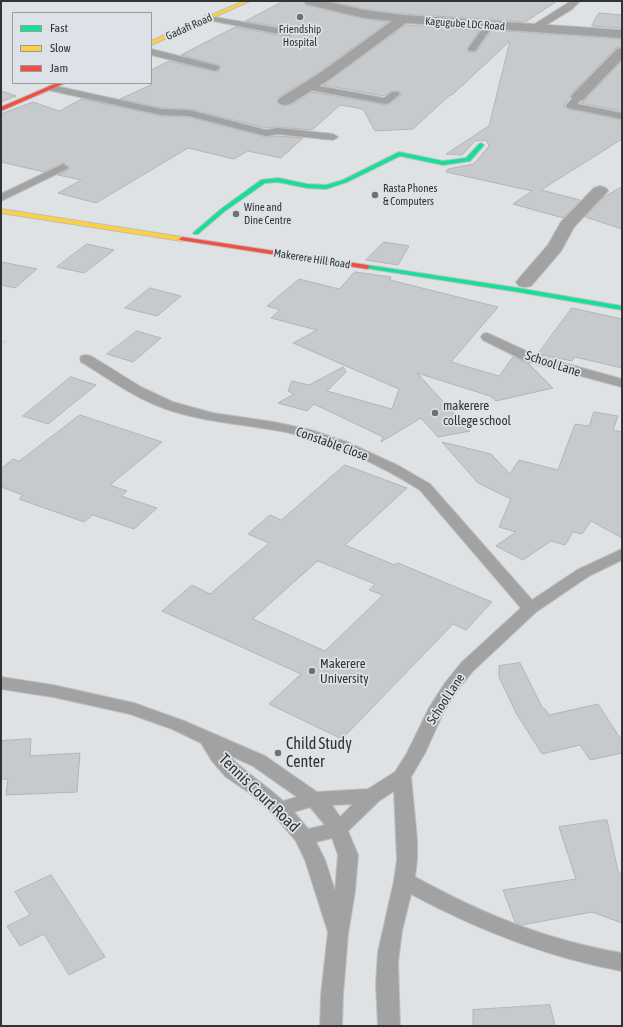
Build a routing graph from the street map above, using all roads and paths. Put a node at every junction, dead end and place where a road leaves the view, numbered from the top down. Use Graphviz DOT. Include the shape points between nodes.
graph roads {
  1 [pos="248,1"];
  2 [pos="310,1"];
  3 [pos="576,1"];
  4 [pos="208,18"];
  5 [pos="403,19"];
  6 [pos="489,26"];
  7 [pos="533,28"];
  8 [pos="289,33"];
  9 [pos="622,34"];
  10 [pos="152,43"];
  11 [pos="472,49"];
  12 [pos="152,52"];
  13 [pos="622,52"];
  14 [pos="216,68"];
  15 [pos="60,84"];
  16 [pos="308,87"];
  17 [pos="51,88"];
  18 [pos="395,94"];
  19 [pos="578,97"];
  20 [pos="286,101"];
  21 [pos="1,109"];
  22 [pos="622,116"];
  23 [pos="333,137"];
  24 [pos="481,145"];
  25 [pos="63,167"];
  26 [pos="600,191"];
  27 [pos="1,198"];
  28 [pos="1,204"];
  29 [pos="1,211"];
  30 [pos="196,233"];
  31 [pos="531,283"];
  32 [pos="622,308"];
  33 [pos="487,337"];
  34 [pos="1,341"];
  35 [pos="5,342"];
  36 [pos="86,359"];
  37 [pos="622,383"];
  38 [pos="622,554"];
  39 [pos="530,608"];
  40 [pos="1,683"];
  41 [pos="208,740"];
  42 [pos="402,777"];
  43 [pos="372,796"];
  44 [pos="314,799"];
  45 [pos="280,809"];
  46 [pos="338,829"];
  47 [pos="304,837"];
  48 [pos="404,881"];
  49 [pos="338,934"];
  50 [pos="622,962"];
  51 [pos="331,1026"];
  52 [pos="389,1026"];
  1 -- 4 [label="main road, Gadafi Road"];
  2 -- 5 [label="street, Kagugube LDC Road" via="364,14"];
  3 -- 7 [label="lane"];
  4 -- 8 [label="lane"];
  4 -- 10 [label="main road, Gadafi Road"];
  5 -- 6 [label="street, Kagugube LDC Road"];
  5 -- 16 [label="street"];
  6 -- 7 [label="street, Kagugube LDC Road"];
  6 -- 11 [label="lane"];
  7 -- 9 [label="street, Kagugube LDC Road"];
  12 -- 14 [label="lane"];
  13 -- 19 [label="street"];
  15 -- 17 [label="main road"];
  16 -- 18 [label="lane" via="386,101"];
  16 -- 20 [label="street"];
  17 -- 21 [label="main road"];
  17 -- 23 [label="lane" via="161,112 184,112 266,132"];
  19 -- 22 [label="lane" via="571,106"];
  24 -- 30 [label="main road" via="468,160 462,161 443,163 399,154 345,181 326,187 278,180 263,181"];
  25 -- 27 [label="lane"];
  26 -- 31 [label="street" via="567,225"];
  28 -- 30 [label="main road, Makerere Hill Road"];
  29 -- 32 [label="main road, Makerere Hill Road"];
  30 -- 31 [label="main road, Makerere Hill Road"];
  33 -- 37 [label="lane, School Lane" via="530,358"];
  34 -- 35 [label="path"];
  36 -- 39 [label="lane, Constable Close" via="152,399 167,405 228,420 291,429 328,440 411,478 425,487"];
  38 -- 39 [label="lane, School Lane" via="583,573"];
  39 -- 42 [label="lane, School Lane" via="466,667 435,712"];
  40 -- 41 [label="lane, Tennis Court Road" via="54,691 134,709 178,725"];
  41 -- 44 [label="lane, Tennis Court Road" via="259,761"];
  41 -- 45 [label="lane, Tennis Court Road" via="233,772 258,789"];
  42 -- 43 [label="lane, School Lane"];
  42 -- 48 [label="lane" via="407,841"];
  43 -- 44 [label="lane"];
  43 -- 46 [label="lane, School Lane"];
  44 -- 45 [label="lane"];
  44 -- 46 [label="lane, Tennis Court Road" via="328,813"];
  45 -- 47 [label="lane, Tennis Court Road"];
  46 -- 47 [label="lane, School Lane"];
  46 -- 49 [label="lane, Tennis Court Road" via="348,855"];
  47 -- 49 [label="lane, Tennis Court Road" via="315,860"];
  48 -- 50 [label="lane" via="498,928 582,955"];
  48 -- 52 [label="lane" via="390,942 387,977"];
  49 -- 51 [label="lane"];
}
